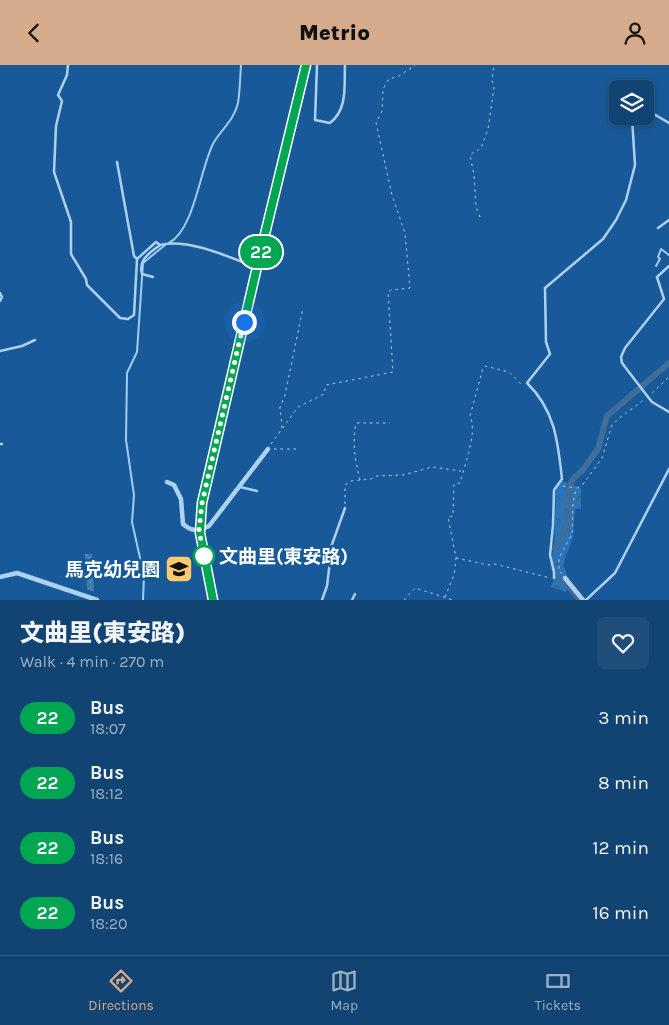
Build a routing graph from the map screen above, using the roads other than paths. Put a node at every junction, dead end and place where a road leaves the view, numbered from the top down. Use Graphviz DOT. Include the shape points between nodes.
graph roads {
  1 [pos="68,65"];
  2 [pos="306,65"];
  3 [pos="316,65"];
  4 [pos="346,65"];
  5 [pos="654,114"];
  6 [pos="669,123"];
  7 [pos="633,125"];
  8 [pos="117,162"];
  9 [pos="669,220"];
  10 [pos="658,228"];
  11 [pos="160,245"];
  12 [pos="137,259"];
  13 [pos="669,266"];
  14 [pos="257,267"];
  15 [pos="153,277"];
  16 [pos="0,293"];
  17 [pos="0,301"];
  18 [pos="35,340"];
  19 [pos="0,351"];
  20 [pos="669,412"];
  21 [pos="268,449"];
  22 [pos="669,469"];
  23 [pos="167,482"];
  24 [pos="238,487"];
  25 [pos="257,491"];
  26 [pos="345,508"];
  27 [pos="199,530"];
  28 [pos="0,577"];
  29 [pos="554,578"];
  30 [pos="566,578"];
  31 [pos="355,593"];
  32 [pos="97,600"];
  33 [pos="213,600"];
  34 [pos="322,600"];
  35 [pos="352,600"];
  36 [pos="584,600"];
  1 -- 12 [label="lane" via="58,95 62,101 56,126 54,172 71,222 71,254 87,285 120,319 134,315"];
  2 -- 14 [label="street"];
  3 -- 4 [label="lane" via="315,119 330,123 339,116 346,88"];
  5 -- 6 [label="lane"];
  7 -- 29 [label="lane" via="635,165 626,200 603,239 545,287 546,342 550,354 527,383 543,400 558,438 562,479 554,490 550,555"];
  8 -- 12 [label="lane"];
  9 -- 10 [label="lane"];
  11 -- 12 [label="lane" via="156,242"];
  11 -- 14 [label="lane" via="170,243 199,247"];
  11 -- 15 [label="lane" via="143,258 140,269 142,274"];
  13 -- 20 [label="lane" via="657,277 664,299 621,357 622,363 652,402"];
  14 -- 27 [label="street" via="202,503"];
  16 -- 17 [label="lane"];
  18 -- 19 [label="lane"];
  21 -- 24 [label="street"];
  22 -- 36 [label="lane" via="615,573"];
  23 -- 27 [label="street" via="174,485 181,499 183,524 189,529"];
  24 -- 25 [label="lane"];
  24 -- 27 [label="street" via="209,526"];
  26 -- 34 [label="lane" via="330,550 327,586"];
  27 -- 33 [label="street"];
  28 -- 32 [label="street" via="17,573"];
  30 -- 36 [label="street"];
  31 -- 35 [label="lane"];
}
